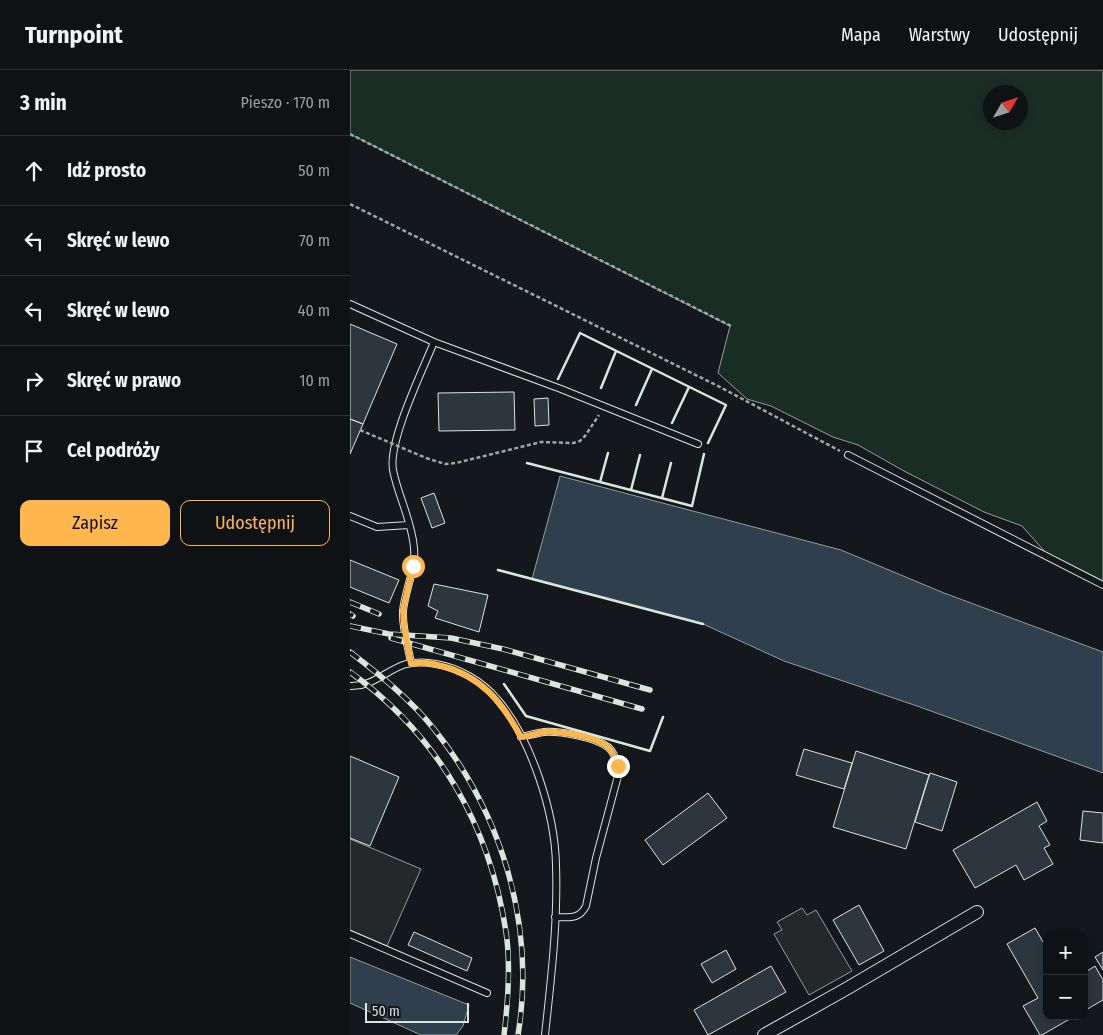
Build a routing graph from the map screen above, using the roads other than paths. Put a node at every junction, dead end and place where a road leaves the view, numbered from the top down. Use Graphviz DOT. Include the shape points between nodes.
graph roads {
  1 [pos="350,304"];
  2 [pos="434,342"];
  3 [pos="698,444"];
  4 [pos="848,455"];
  5 [pos="350,516"];
  6 [pos="409,525"];
  7 [pos="1103,585"];
  8 [pos="411,664"];
  9 [pos="350,686"];
  10 [pos="521,737"];
  11 [pos="977,912"];
  12 [pos="555,917"];
  13 [pos="350,934"];
  14 [pos="488,993"];
  15 [pos="545,1035"];
  16 [pos="764,1035"];
  1 -- 2 [label="lane"];
  2 -- 3 [label="lane"];
  2 -- 6 [label="lane" via="393,451 393,469"];
  4 -- 7 [label="lane"];
  5 -- 6 [label="lane" via="377,528"];
  6 -- 8 [label="lane" via="414,548 413,566 403,610"];
  8 -- 9 [label="lane" via="366,684"];
  8 -- 10 [label="lane" via="436,664 469,676 497,699"];
  10 -- 12 [label="lane" via="550,816 556,863"];
  10 -- 12 [label="lane" via="544,732 565,733 600,743 609,748 618,766 586,906 576,918"];
  11 -- 16 [label="street"];
  12 -- 15 [label="lane"];
  13 -- 14 [label="lane"];
}
